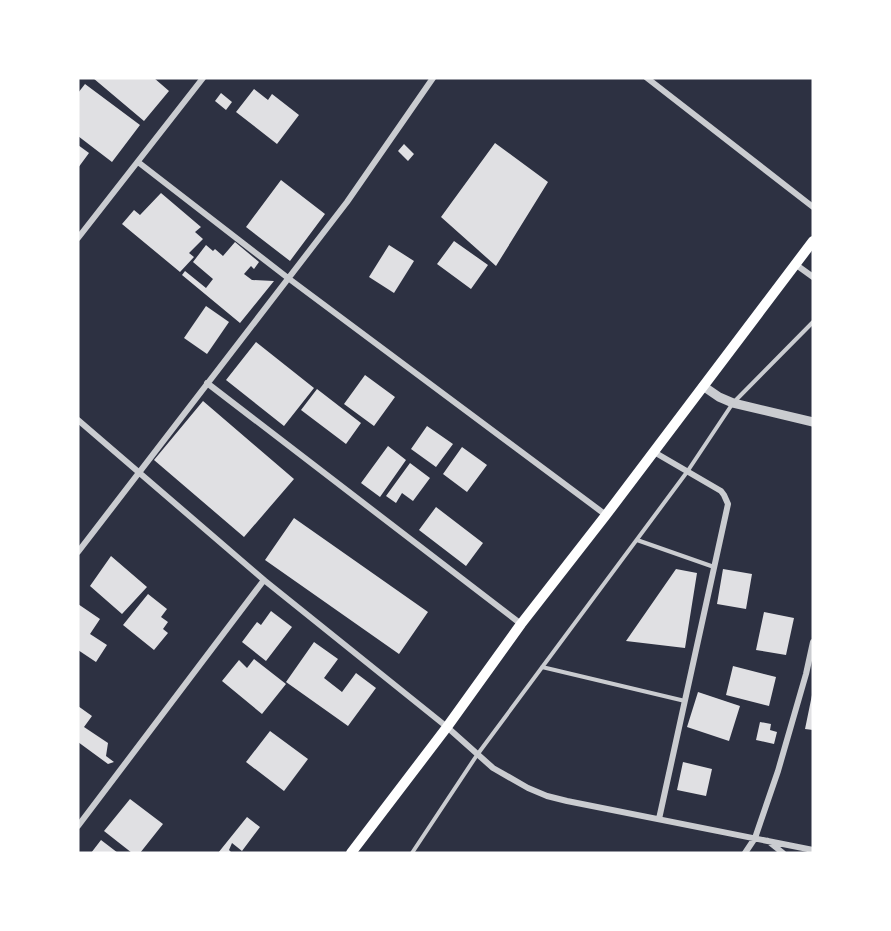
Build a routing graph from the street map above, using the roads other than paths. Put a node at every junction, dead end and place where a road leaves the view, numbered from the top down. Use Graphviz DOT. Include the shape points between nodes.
graph roads {
  1 [pos="203,78"];
  2 [pos="433,78"];
  3 [pos="648,78"];
  4 [pos="138,162"];
  5 [pos="813,207"];
  6 [pos="78,238"];
  7 [pos="813,241"];
  8 [pos="795,264"];
  9 [pos="288,278"];
  10 [pos="813,278"];
  11 [pos="813,322"];
  12 [pos="207,383"];
  13 [pos="704,386"];
  14 [pos="733,402"];
  15 [pos="78,420"];
  16 [pos="813,422"];
  17 [pos="654,452"];
  18 [pos="687,472"];
  19 [pos="139,474"];
  20 [pos="606,515"];
  21 [pos="637,540"];
  22 [pos="78,552"];
  23 [pos="714,567"];
  24 [pos="264,580"];
  25 [pos="521,624"];
  26 [pos="813,642"];
  27 [pos="542,667"];
  28 [pos="685,700"];
  29 [pos="447,727"];
  30 [pos="477,755"];
  31 [pos="659,819"];
  32 [pos="78,826"];
  33 [pos="755,838"];
  34 [pos="767,840"];
  35 [pos="813,850"];
  36 [pos="351,853"];
  37 [pos="412,853"];
  38 [pos="745,853"];
  39 [pos="783,853"];
  1 -- 4 [label="street"];
  2 -- 9 [label="street" via="347,202"];
  3 -- 5 [label="street"];
  4 -- 6 [label="street"];
  4 -- 9 [label="street"];
  7 -- 8 [label="main road"];
  8 -- 10 [label="street"];
  8 -- 13 [label="main road"];
  9 -- 12 [label="street"];
  9 -- 20 [label="street"];
  11 -- 14 [label="lane"];
  12 -- 19 [label="street"];
  12 -- 25 [label="street"];
  13 -- 14 [label="street"];
  13 -- 17 [label="main road"];
  14 -- 16 [label="street"];
  14 -- 18 [label="lane"];
  15 -- 19 [label="street"];
  17 -- 18 [label="street"];
  17 -- 20 [label="main road"];
  18 -- 21 [label="lane"];
  18 -- 23 [label="street" via="721,491 727,499"];
  19 -- 22 [label="street"];
  19 -- 24 [label="street"];
  20 -- 25 [label="main road"];
  21 -- 23 [label="lane"];
  21 -- 27 [label="lane"];
  23 -- 28 [label="street"];
  24 -- 29 [label="street"];
  24 -- 32 [label="street"];
  25 -- 29 [label="main road"];
  26 -- 33 [label="street" via="778,771"];
  27 -- 28 [label="lane"];
  27 -- 30 [label="lane"];
  28 -- 31 [label="street"];
  29 -- 30 [label="street"];
  29 -- 36 [label="main road"];
  30 -- 31 [label="street" via="510,779 548,796"];
  30 -- 37 [label="lane"];
  31 -- 33 [label="street"];
  33 -- 34 [label="street"];
  33 -- 38 [label="street"];
  34 -- 35 [label="street"];
  34 -- 39 [label="street"];
}
